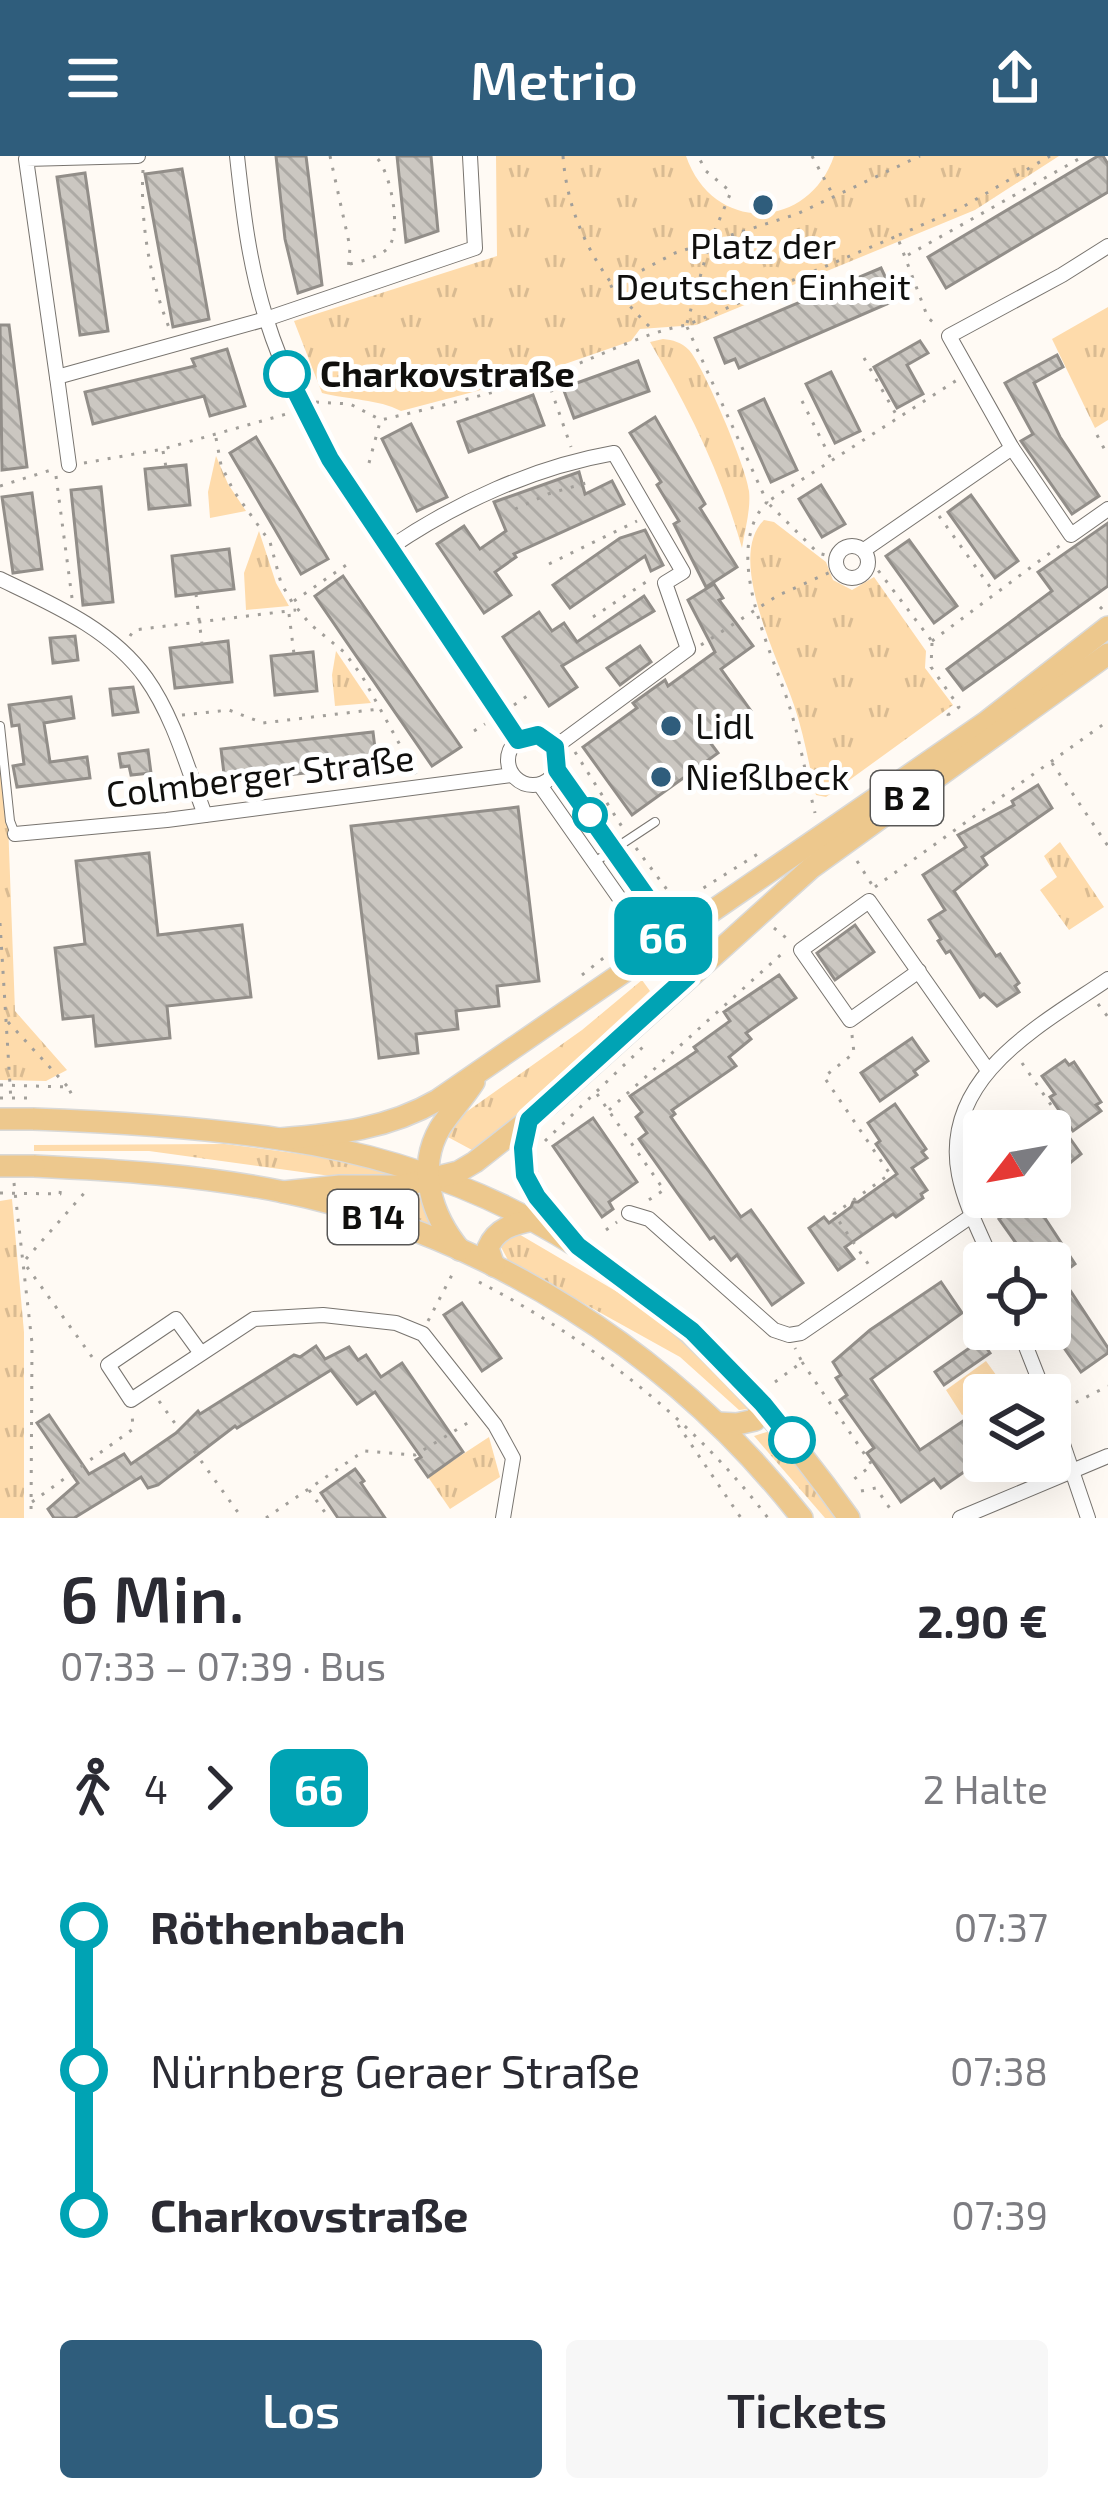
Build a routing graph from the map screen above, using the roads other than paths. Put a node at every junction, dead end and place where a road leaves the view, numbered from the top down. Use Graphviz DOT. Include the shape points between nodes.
graph roads {
  1 [pos="141,156"];
  2 [pos="237,156"];
  3 [pos="470,156"];
  4 [pos="26,158"];
  5 [pos="1108,246"];
  6 [pos="266,319"];
  7 [pos="57,376"];
  8 [pos="1012,448"];
  9 [pos="69,465"];
  10 [pos="1108,509"];
  11 [pos="388,549"];
  12 [pos="866,555"];
  13 [pos="0,579"];
  14 [pos="1108,627"];
  15 [pos="1108,654"];
  16 [pos="0,726"];
  17 [pos="518,740"];
  18 [pos="555,747"];
  19 [pos="557,770"];
  20 [pos="512,775"];
  21 [pos="540,785"];
  22 [pos="206,815"];
  23 [pos="655,822"];
  24 [pos="15,834"];
  25 [pos="614,849"];
  26 [pos="595,862"];
  27 [pos="664,945"];
  28 [pos="919,971"];
  29 [pos="688,976"];
  30 [pos="1108,979"];
  31 [pos="987,1070"];
  32 [pos="481,1071"];
  33 [pos="967,1110"];
  34 [pos="6,1113"];
  35 [pos="529,1120"];
  36 [pos="963,1122"];
  37 [pos="280,1138"];
  38 [pos="16,1168"];
  39 [pos="430,1176"];
  40 [pos="963,1190"];
  41 [pos="284,1192"];
  42 [pos="629,1213"];
  43 [pos="969,1218"];
  44 [pos="533,1220"];
  45 [pos="578,1246"];
  46 [pos="460,1250"];
  47 [pos="494,1266"];
  48 [pos="200,1352"];
  49 [pos="763,1404"];
  50 [pos="716,1423"];
  51 [pos="1108,1456"];
  52 [pos="1071,1468"];
  53 [pos="1071,1474"];
  54 [pos="1040,1482"];
  55 [pos="502,1518"];
  56 [pos="802,1518"];
  57 [pos="849,1518"];
  58 [pos="960,1518"];
  59 [pos="1088,1518"];
  1 -- 4 [label="street"];
  2 -- 6 [label="street" via="245,238"];
  3 -- 6 [label="street" via="475,248"];
  4 -- 7 [label="street"];
  5 -- 8 [label="street" via="949,336"];
  6 -- 7 [label="street"];
  6 -- 11 [label="street" via="330,459"];
  7 -- 9 [label="street"];
  8 -- 10 [label="street" via="1071,535"];
  8 -- 12 [label="street"];
  11 -- 17 [label="street"];
  11 -- 18 [label="street" via="489,493 614,453 683,572 665,583 688,649"];
  12 -- 12 [label="street" via="848,546 837,563 849,578 860,577"];
  13 -- 22 [label="street" via="74,615 144,675"];
  14 -- 27 [label="main road, B 2"];
  15 -- 29 [label="main road, B 2" via="838,846"];
  16 -- 24 [label="lane"];
  17 -- 18 [label="street" via="538,735"];
  17 -- 20 [label="street" via="508,756"];
  18 -- 19 [label="street"];
  19 -- 21 [label="street"];
  19 -- 25 [label="street"];
  20 -- 21 [label="street"];
  20 -- 22 [label="street, Colmberger Straße"];
  21 -- 26 [label="street"];
  22 -- 24 [label="street, Colmberger Straße"];
  23 -- 25 [label="lane"];
  25 -- 26 [label="lane"];
  25 -- 27 [label="street" via="660,916"];
  26 -- 27 [label="street" via="641,929"];
  27 -- 29 [label="street"];
  27 -- 32 [label="main road, B 2"];
  28 -- 28 [label="street" via="869,901 801,950 850,1020"];
  28 -- 31 [label="street"];
  29 -- 35 [label="main road, B 2"];
  30 -- 31 [label="street"];
  31 -- 33 [label="street"];
  32 -- 37 [label="main road, B 2" via="400,1119"];
  32 -- 39 [label="main road" via="437,1134"];
  34 -- 37 [label="main road, B 2, bridge" via="33,1109"];
  35 -- 39 [label="main road, B 2" via="466,1167"];
  35 -- 45 [label="main road" via="525,1175"];
  36 -- 40 [label="street"];
  37 -- 39 [label="main road, B 14"];
  38 -- 41 [label="main road, B 2" via="155,1173"];
  39 -- 41 [label="main road, B 2" via="402,1186"];
  39 -- 44 [label="main road, B 14"];
  39 -- 46 [label="main road" via="433,1206"];
  41 -- 46 [label="main road, B 14"];
  42 -- 43 [label="street" via="649,1219 789,1335"];
  44 -- 45 [label="main road, B 14"];
  44 -- 47 [label="main road" via="493,1238"];
  45 -- 49 [label="main road, B 14" via="692,1331"];
  46 -- 47 [label="main road, B 14"];
  47 -- 50 [label="main road, B 14" via="624,1344"];
  48 -- 48 [label="street" via="176,1319 108,1366 131,1400"];
  48 -- 55 [label="street" via="254,1318 323,1315 423,1334 513,1457"];
  49 -- 50 [label="main road" via="755,1420"];
  49 -- 57 [label="main road, B 14"];
  50 -- 56 [label="main road, B 14"];
  51 -- 52 [label="street"];
  53 -- 59 [label="street"];
  54 -- 58 [label="street"];
}
